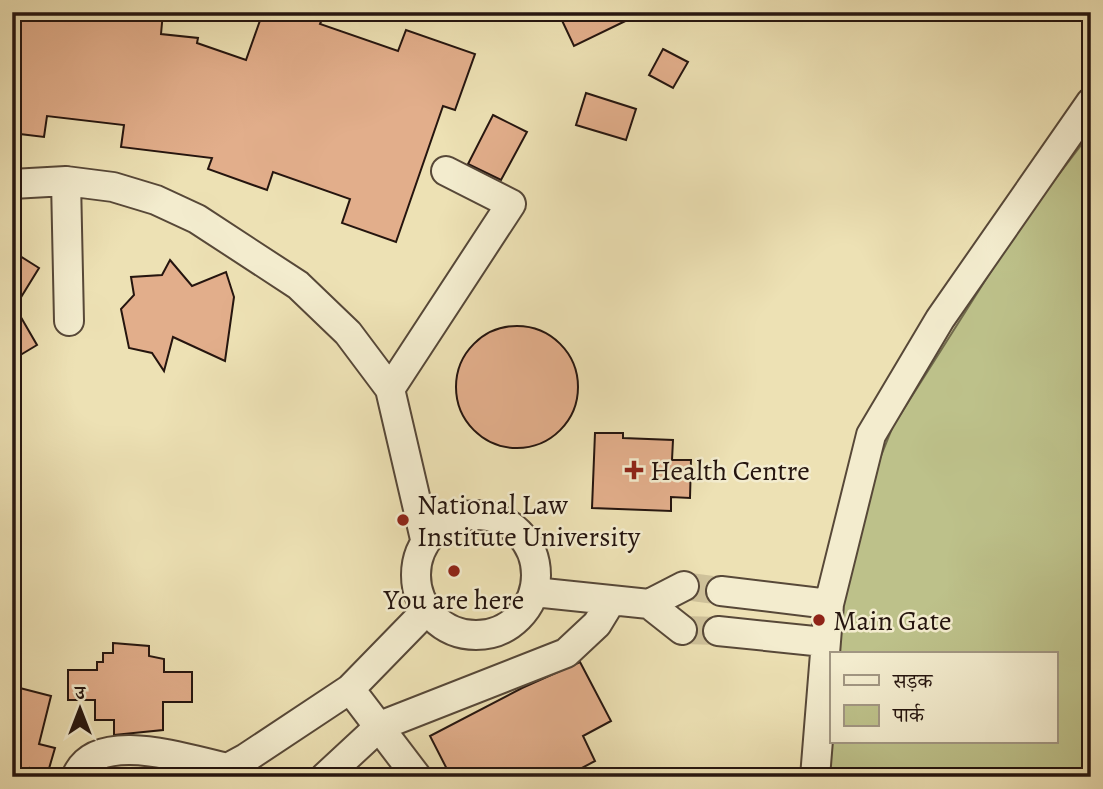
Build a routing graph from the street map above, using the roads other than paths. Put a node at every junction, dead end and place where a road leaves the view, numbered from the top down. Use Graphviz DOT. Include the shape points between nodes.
graph roads {
  1 [pos="1091,102"];
  2 [pos="446,171"];
  3 [pos="66,181"];
  4 [pos="12,184"];
  5 [pos="69,321"];
  6 [pos="390,389"];
  7 [pos="425,539"];
  8 [pos="684,586"];
  9 [pos="721,591"];
  10 [pos="534,592"];
  11 [pos="611,601"];
  12 [pos="649,604"];
  13 [pos="829,604"];
  14 [pos="427,610"];
  15 [pos="682,630"];
  16 [pos="718,631"];
  17 [pos="824,642"];
  18 [pos="350,689"];
  19 [pos="380,726"];
  20 [pos="351,763"];
  21 [pos="150,764"];
  22 [pos="220,772"];
  23 [pos="76,777"];
  24 [pos="325,777"];
  25 [pos="417,777"];
  26 [pos="815,777"];
  1 -- 13 [label="street" via="940,319 871,435"];
  2 -- 6 [label="street" via="511,204"];
  3 -- 4 [label="street"];
  3 -- 5 [label="street"];
  3 -- 6 [label="street" via="113,187 156,200 243,246 298,285 348,333"];
  6 -- 7 [label="street"];
  7 -- 10 [label="street" via="452,520 468,516 499,519 530,548 535,562"];
  7 -- 14 [label="street" via="415,570 416,586"];
  8 -- 12 [label="street"];
  9 -- 13 [label="street"];
  10 -- 11 [label="street"];
  10 -- 14 [label="street" via="519,618 490,634 458,633"];
  11 -- 12 [label="street"];
  11 -- 19 [label="street" via="597,624 566,653"];
  12 -- 15 [label="street"];
  13 -- 17 [label="street"];
  14 -- 18 [label="street"];
  16 -- 17 [label="street"];
  17 -- 26 [label="street"];
  18 -- 19 [label="street"];
  18 -- 22 [label="street"];
  19 -- 20 [label="street"];
  19 -- 25 [label="street"];
  20 -- 24 [label="street"];
  21 -- 22 [label="street"];
  21 -- 23 [label="street" via="106,750 88,758"];
}
